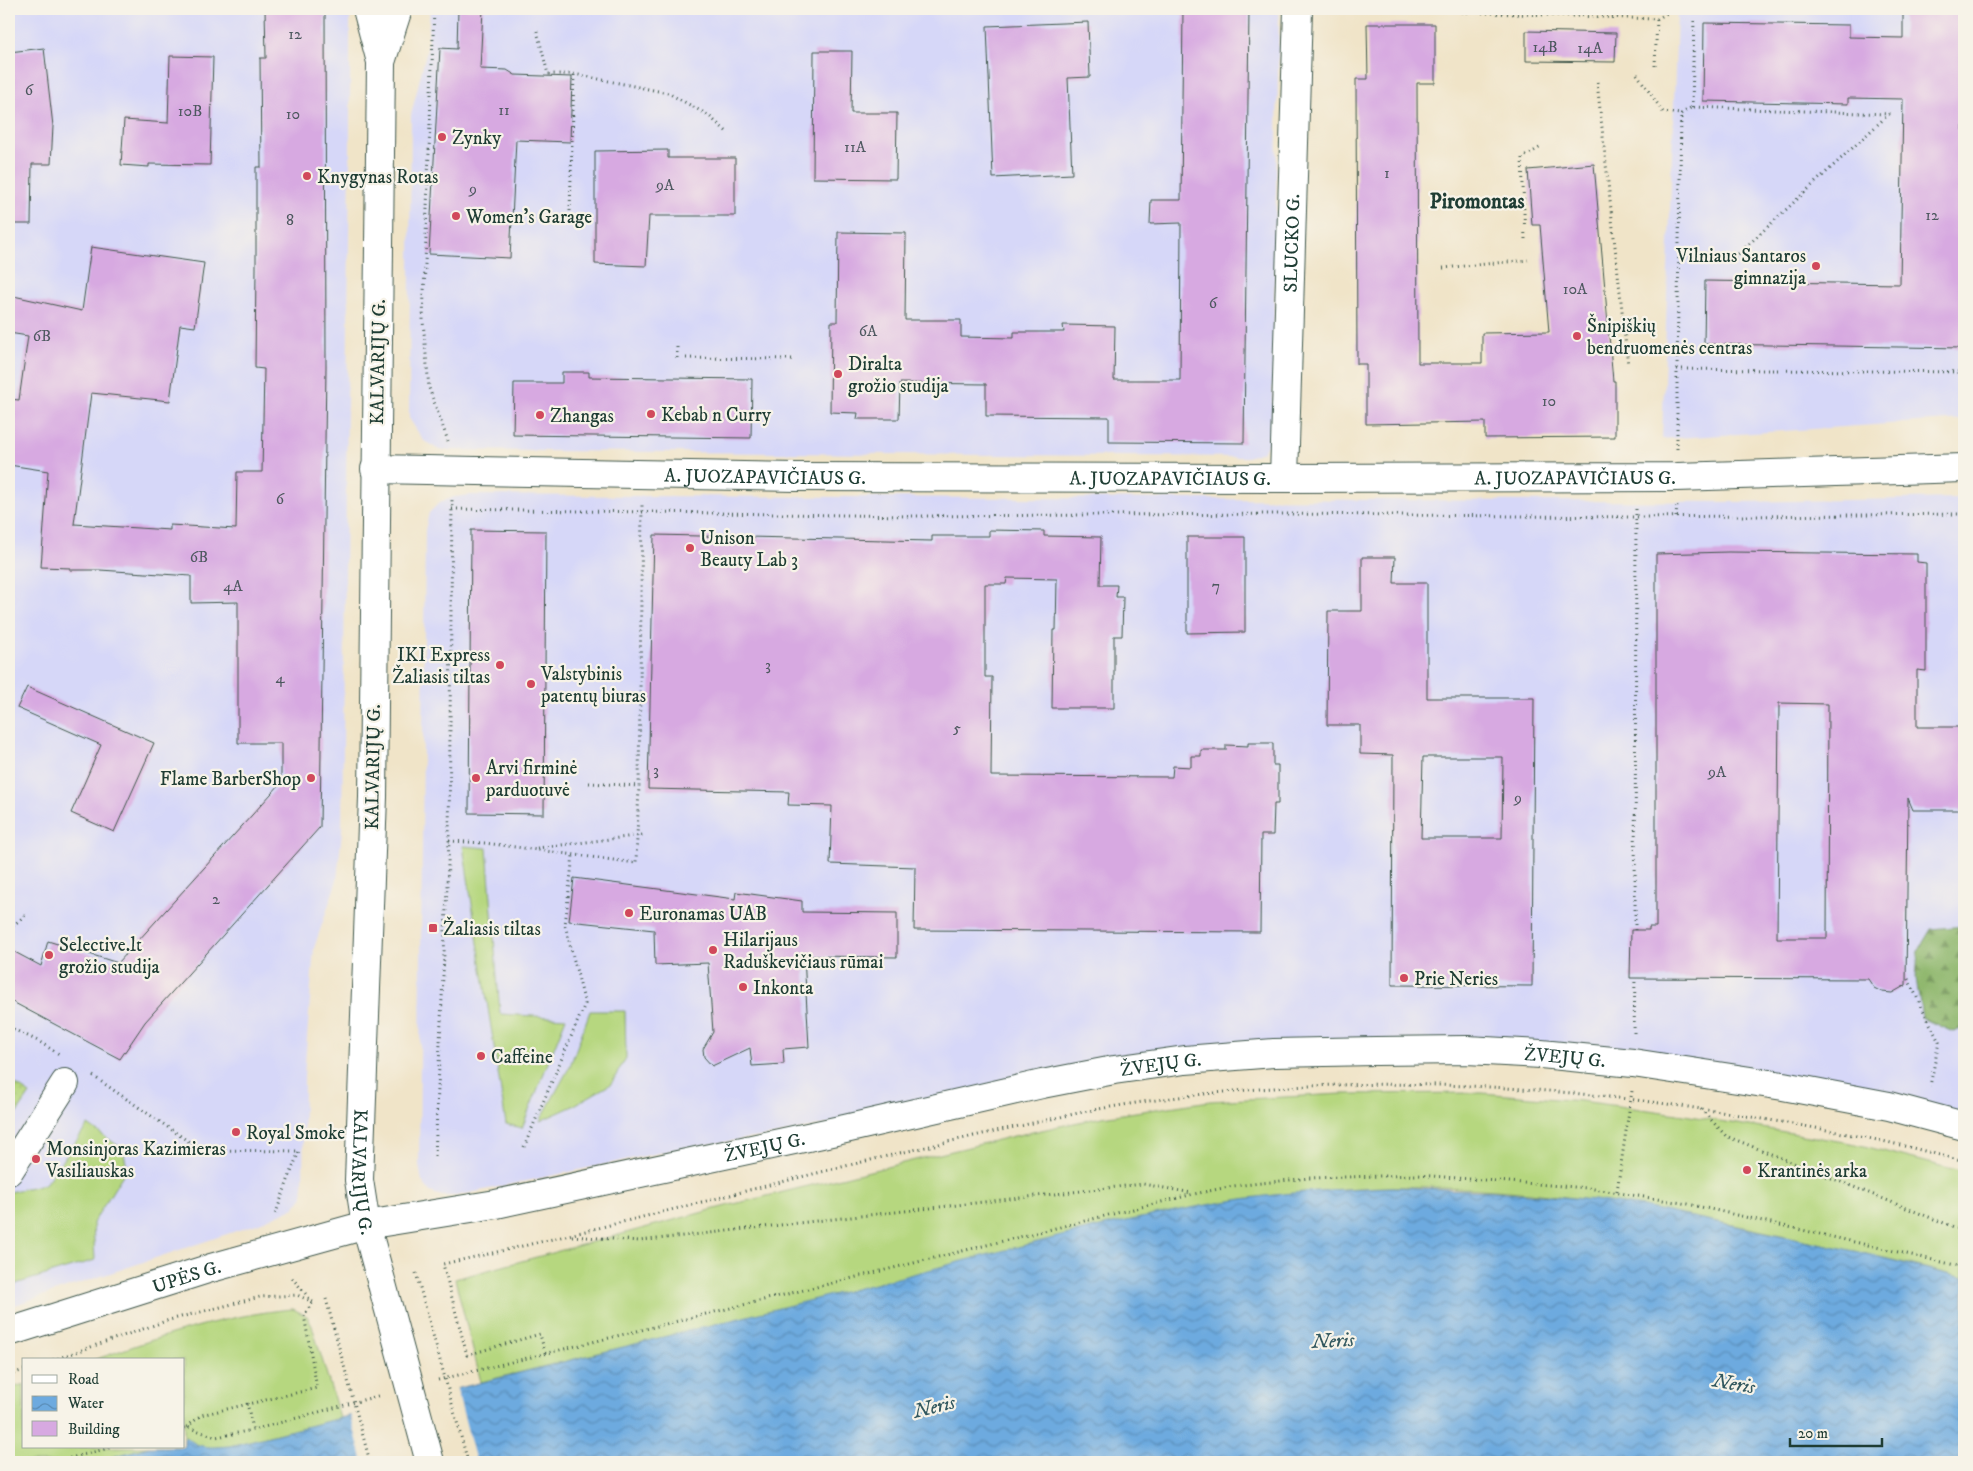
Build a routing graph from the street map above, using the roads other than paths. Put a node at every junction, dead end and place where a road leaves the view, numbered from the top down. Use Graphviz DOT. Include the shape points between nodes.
graph roads {
  1 [pos="367,9"];
  2 [pos="398,9"];
  3 [pos="1298,9"];
  4 [pos="381,62"];
  5 [pos="1964,468"];
  6 [pos="375,469"];
  7 [pos="1284,478"];
  8 [pos="65,1083"];
  9 [pos="1964,1126"];
  10 [pos="9,1170"];
  11 [pos="366,1225"];
  12 [pos="9,1332"];
  13 [pos="430,1462"];
  1 -- 4 [label="street, KALVARIJŲ G."];
  2 -- 4 [label="street, KALVARIJŲ G."];
  3 -- 7 [label="street, SLUCKO G."];
  4 -- 6 [label="street, KALVARIJŲ G."];
  5 -- 7 [label="street, A. JUOZAPAVIČIAUS G." via="1636,477"];
  6 -- 7 [label="street, A. JUOZAPAVIČIAUS G." via="796,477"];
  6 -- 11 [label="street, KALVARIJŲ G." via="373,797 359,1180"];
  8 -- 10 [label="street"];
  9 -- 11 [label="street, ŽVEJŲ G." via="1889,1106 1633,1063 1467,1050 1274,1053 1114,1070 496,1204"];
  11 -- 12 [label="street, UPĖS G." via="211,1268"];
  11 -- 13 [label="street, KALVARIJŲ G., bridge"];
}
